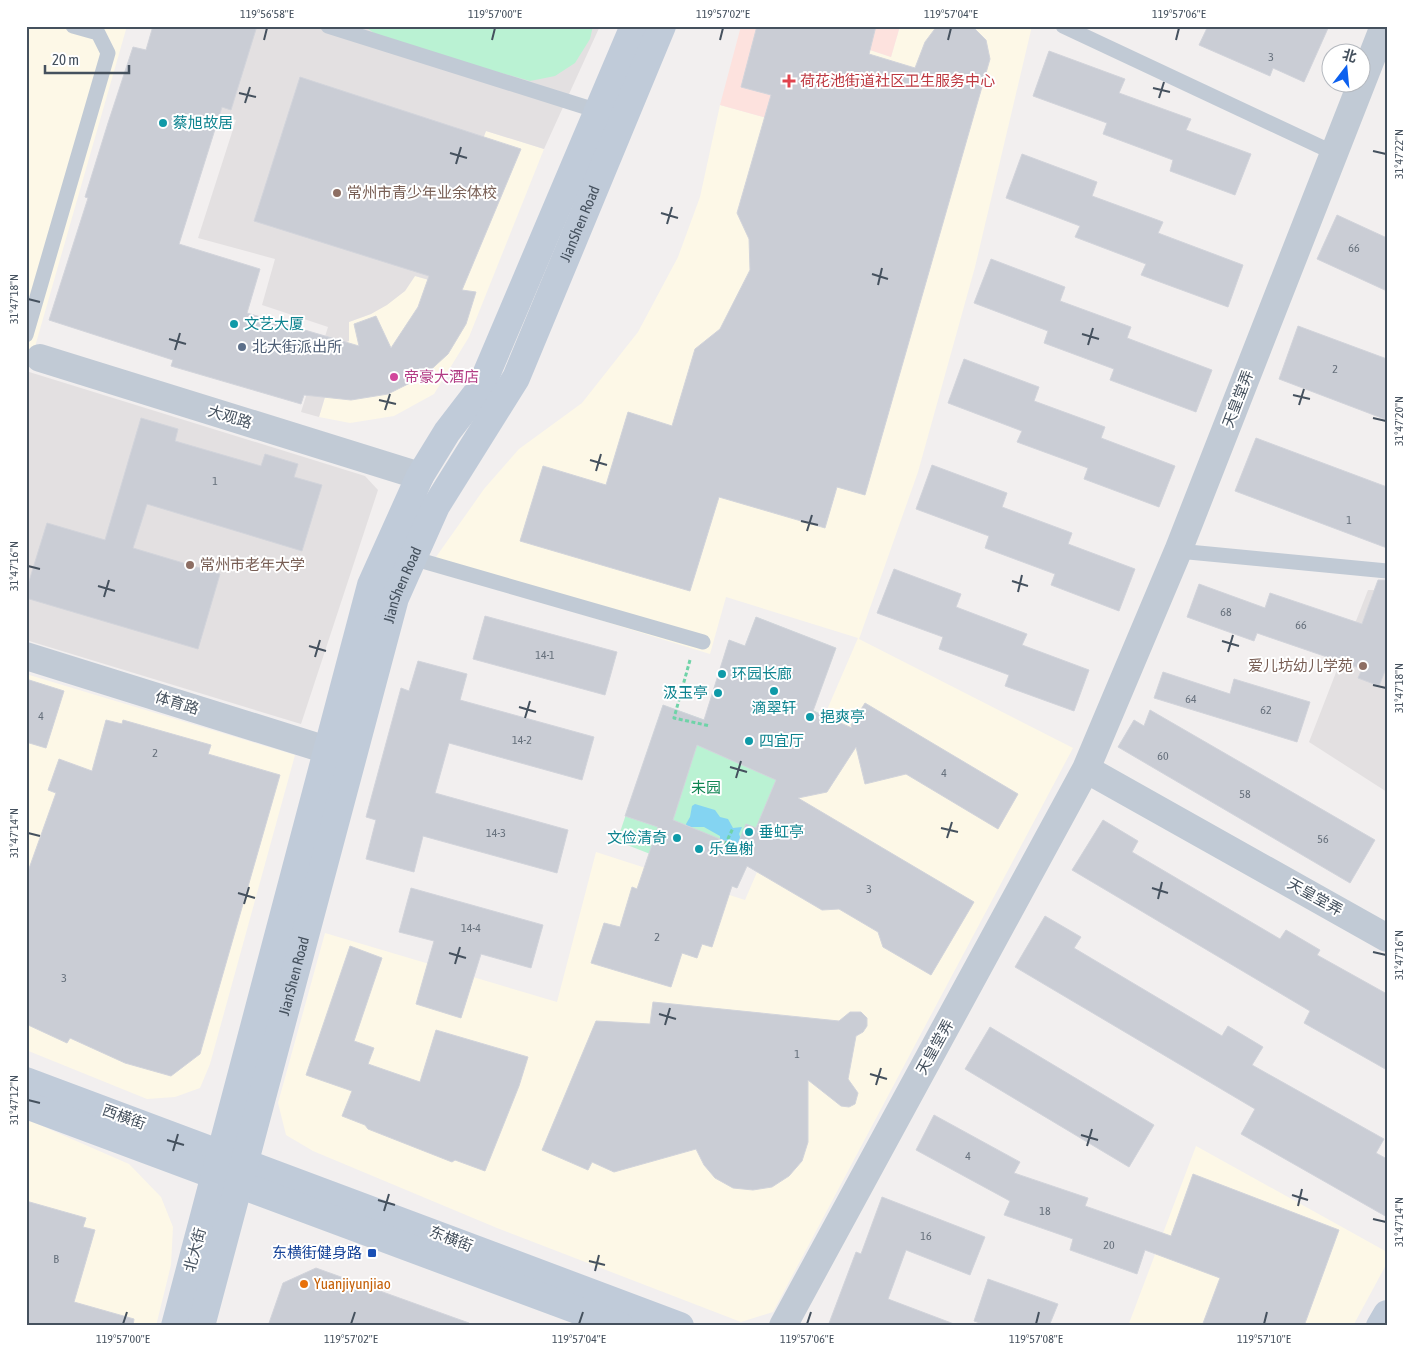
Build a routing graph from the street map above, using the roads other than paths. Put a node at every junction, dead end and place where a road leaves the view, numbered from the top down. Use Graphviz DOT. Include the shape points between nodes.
graph roads {
  1 [pos="73,26"];
  2 [pos="328,26"];
  3 [pos="634,26"];
  4 [pos="662,26"];
  5 [pos="1063,26"];
  6 [pos="1384,26"];
  7 [pos="598,111"];
  8 [pos="1334,153"];
  9 [pos="26,335"];
  10 [pos="33,356"];
  11 [pos="420,476"];
  12 [pos="1178,551"];
  13 [pos="412,558"];
  14 [pos="1387,571"];
  15 [pos="699,641"];
  16 [pos="26,656"];
  17 [pos="327,750"];
  18 [pos="1086,769"];
  19 [pos="1387,938"];
  20 [pos="26,1081"];
  21 [pos="26,1105"];
  22 [pos="231,1168"];
  23 [pos="1387,1314"];
  24 [pos="175,1326"];
  25 [pos="201,1326"];
  26 [pos="620,1326"];
  27 [pos="680,1326"];
  28 [pos="783,1326"];
  29 [pos="1380,1326"];
  1 -- 9 [label="lane" via="98,33 108,52"];
  2 -- 7 [label="lane"];
  3 -- 7 [label="main road, JianShen Road"];
  4 -- 13 [label="main road, JianShen Road" via="516,378 436,506"];
  5 -- 8 [label="lane"];
  6 -- 8 [label="street, 天皇堂弄"];
  7 -- 11 [label="main road, JianShen Road" via="480,389 447,432"];
  8 -- 12 [label="street, 天皇堂弄"];
  10 -- 11 [label="street, 大观路"];
  11 -- 17 [label="main road, JianShen Road" via="371,585"];
  12 -- 14 [label="lane"];
  12 -- 18 [label="street, 天皇堂弄"];
  13 -- 15 [label="lane"];
  13 -- 22 [label="main road, JianShen Road" via="395,598"];
  16 -- 17 [label="street, 体育路"];
  17 -- 22 [label="main road, JianShen Road"];
  18 -- 19 [label="street, 天皇堂弄"];
  18 -- 28 [label="street, 天皇堂弄"];
  20 -- 22 [label="main road, 西横街"];
  21 -- 22 [label="main road, 西横街"];
  22 -- 24 [label="main road, 北大街"];
  22 -- 25 [label="main road, 北大街"];
  22 -- 26 [label="main road, 东横街"];
  22 -- 27 [label="main road, 东横街"];
  23 -- 29 [label="main road"];
}
